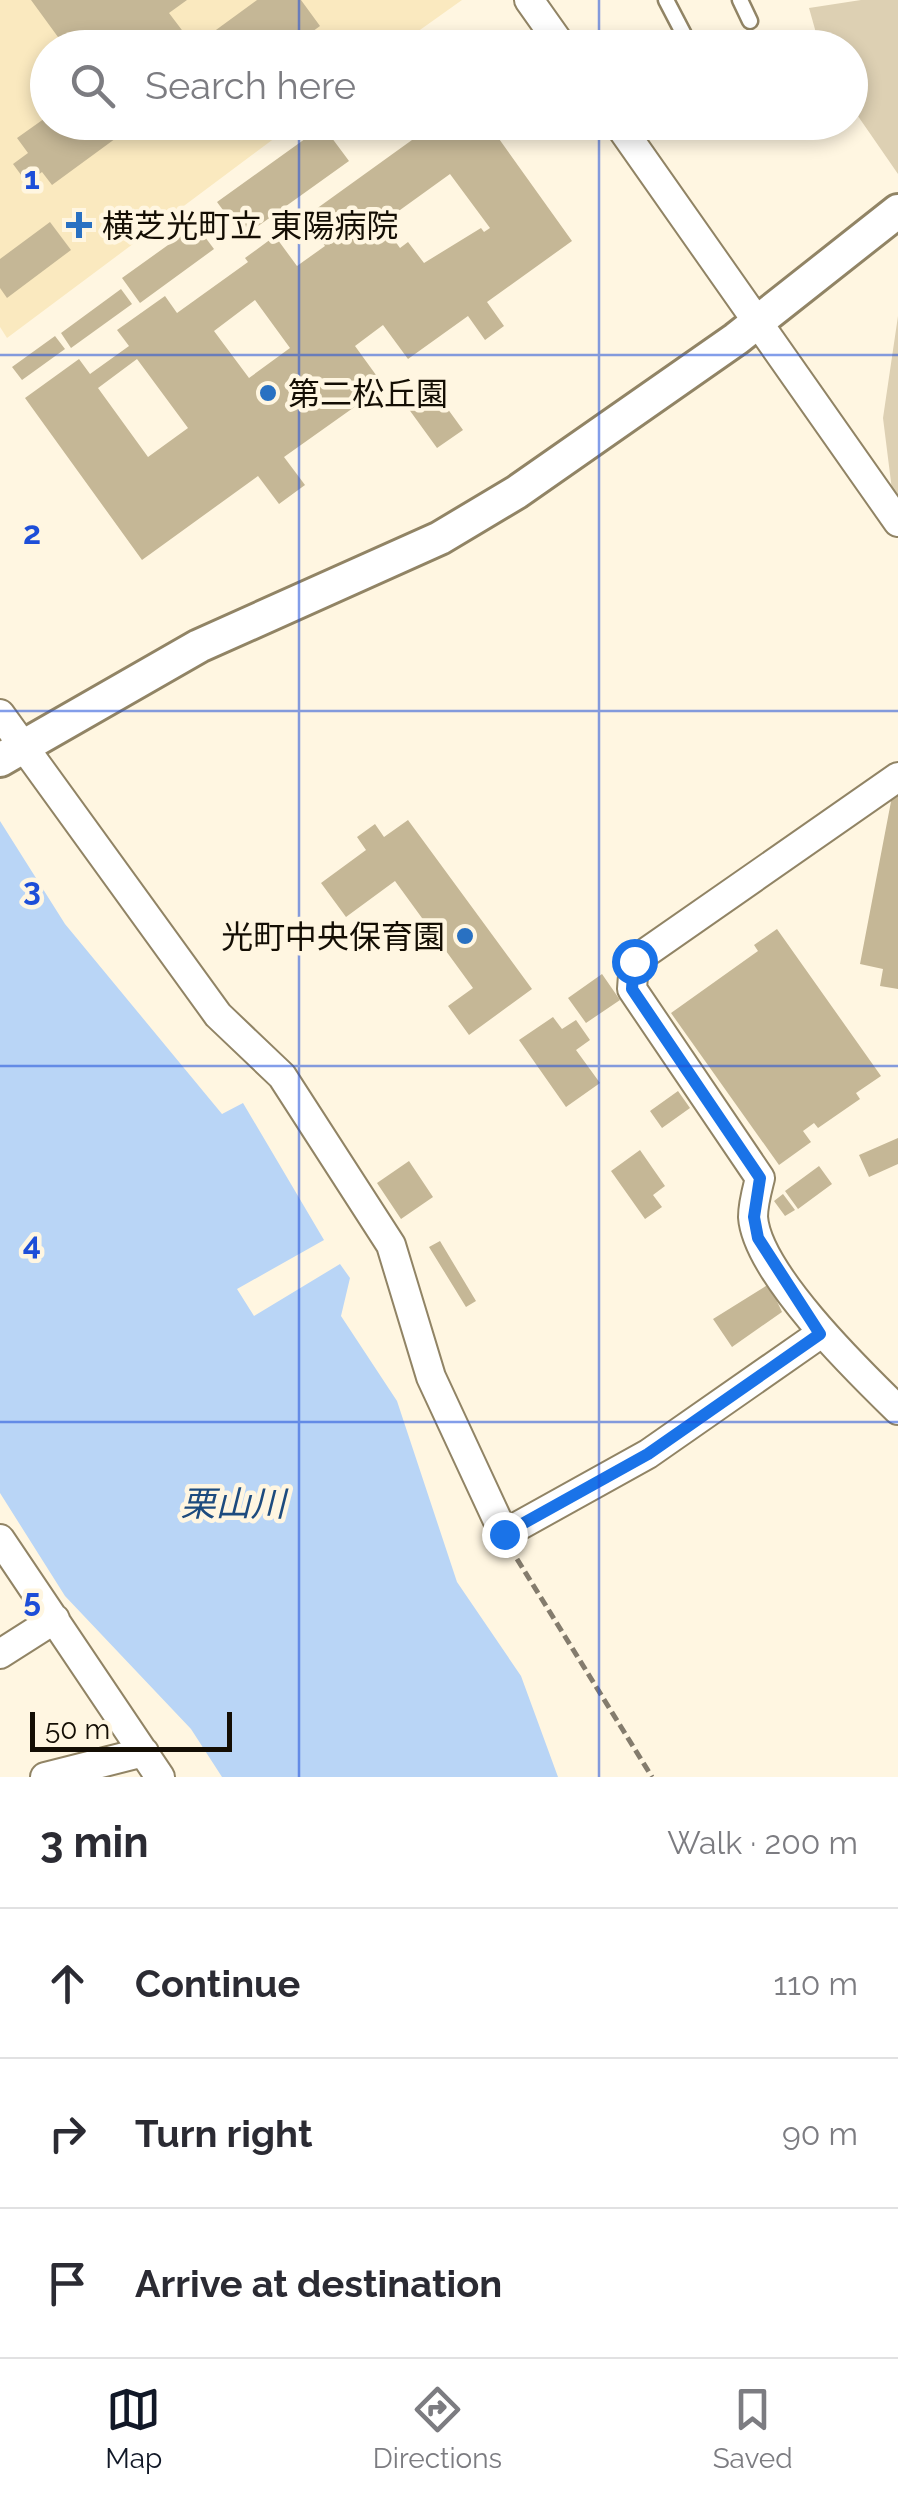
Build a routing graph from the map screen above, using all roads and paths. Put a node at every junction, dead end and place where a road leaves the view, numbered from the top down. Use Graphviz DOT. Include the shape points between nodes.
graph roads {
  1 [pos="529,0"];
  2 [pos="666,0"];
  3 [pos="740,0"];
  4 [pos="750,21"];
  5 [pos="550,30"];
  6 [pos="682,30"];
  7 [pos="629,140"];
  8 [pos="898,210"];
  9 [pos="759,322"];
  10 [pos="898,522"];
  11 [pos="0,714"];
  12 [pos="11,752"];
  13 [pos="898,777"];
  14 [pos="820,1334"];
  15 [pos="898,1410"];
  16 [pos="504,1534"];
  17 [pos="0,1538"];
  18 [pos="56,1620"];
  19 [pos="0,1654"];
  20 [pos="144,1752"];
  21 [pos="45,1777"];
  22 [pos="160,1777"];
  23 [pos="652,1777"];
  1 -- 5 [label="street"];
  2 -- 6 [label="lane"];
  3 -- 4 [label="lane"];
  7 -- 9 [label="street"];
  8 -- 9 [label="street"];
  9 -- 10 [label="street"];
  9 -- 12 [label="street" via="517,492 440,538 199,646"];
  11 -- 12 [label="street"];
  12 -- 16 [label="street" via="218,1015 282,1076 390,1245 431,1377"];
  13 -- 14 [label="street" via="634,961 632,989 760,1178 758,1238"];
  14 -- 15 [label="street"];
  14 -- 16 [label="street" via="648,1454"];
  16 -- 23 [label="path"];
  17 -- 18 [label="street"];
  18 -- 19 [label="street"];
  18 -- 20 [label="street"];
  20 -- 21 [label="street"];
  20 -- 22 [label="street"];
}
